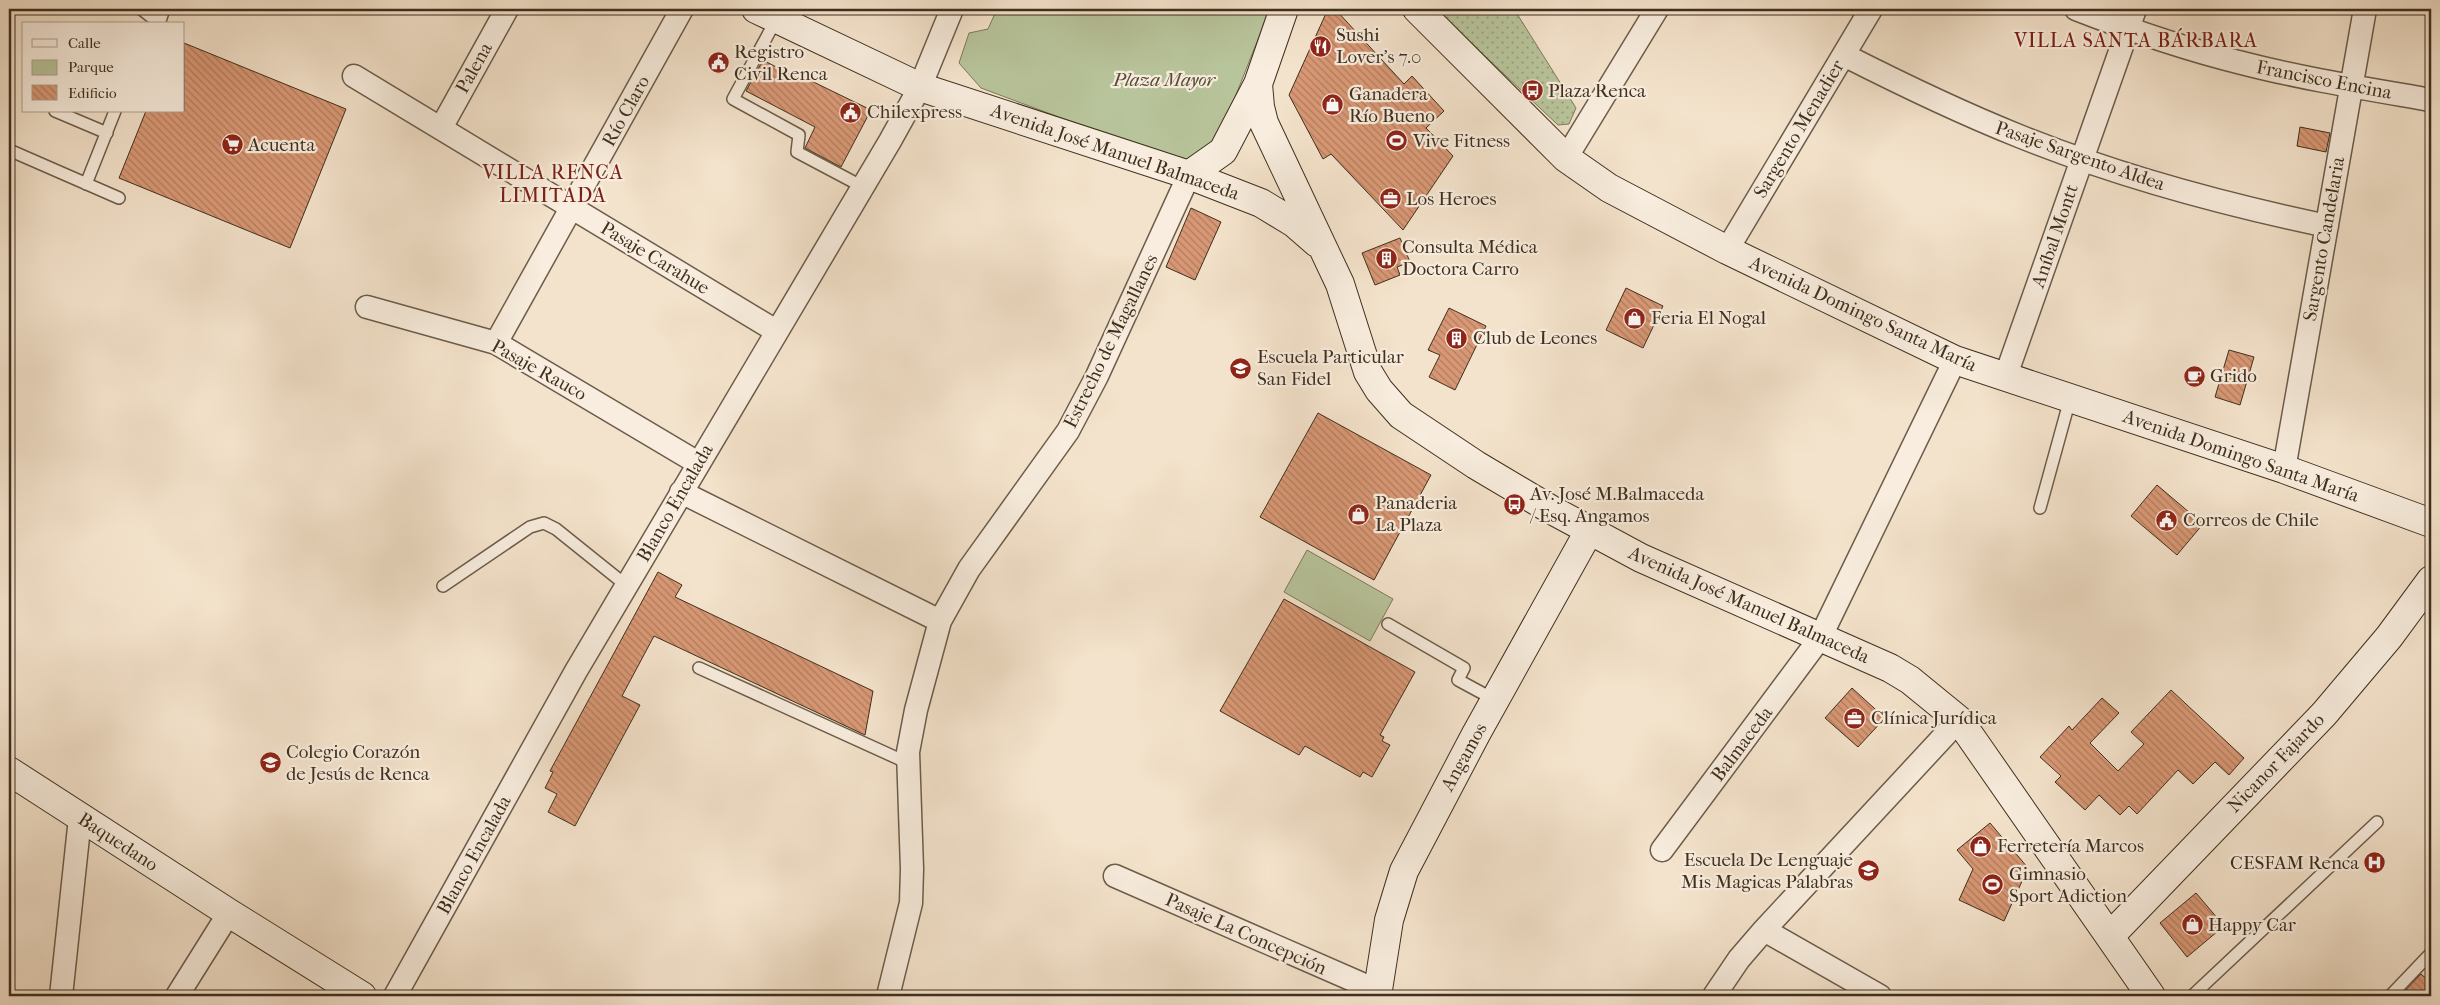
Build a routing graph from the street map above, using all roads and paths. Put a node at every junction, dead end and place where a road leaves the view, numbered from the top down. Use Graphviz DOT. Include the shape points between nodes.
graph roads {
  1 [pos="141,9"];
  2 [pos="164,9"];
  3 [pos="507,9"];
  4 [pos="682,9"];
  5 [pos="952,9"];
  6 [pos="1284,9"];
  7 [pos="1417,9"];
  8 [pos="1657,9"];
  9 [pos="1872,9"];
  10 [pos="2076,9"];
  11 [pos="2365,9"];
  12 [pos="766,14"];
  13 [pos="2131,19"];
  14 [pos="158,22"];
  15 [pos="159,22"];
  16 [pos="1844,55"];
  17 [pos="354,76"];
  18 [pos="1258,84"];
  19 [pos="2351,86"];
  20 [pos="920,87"];
  21 [pos="2431,100"];
  22 [pos="57,112"];
  23 [pos="115,112"];
  24 [pos="441,128"];
  25 [pos="107,133"];
  26 [pos="9,150"];
  27 [pos="1566,158"];
  28 [pos="2082,160"];
  29 [pos="1189,175"];
  30 [pos="86,184"];
  31 [pos="863,187"];
  32 [pos="119,198"];
  33 [pos="572,208"];
  34 [pos="2327,226"];
  35 [pos="1727,250"];
  36 [pos="1326,253"];
  37 [pos="366,307"];
  38 [pos="776,331"];
  39 [pos="496,343"];
  40 [pos="1956,360"];
  41 [pos="2005,378"];
  42 [pos="2070,399"];
  43 [pos="698,463"];
  44 [pos="2284,469"];
  45 [pos="681,492"];
  46 [pos="2040,508"];
  47 [pos="2431,523"];
  48 [pos="1589,531"];
  49 [pos="2431,580"];
  50 [pos="443,586"];
  51 [pos="627,586"];
  52 [pos="940,622"];
  53 [pos="1388,624"];
  54 [pos="1820,638"];
  55 [pos="699,668"];
  56 [pos="1495,700"];
  57 [pos="1959,720"];
  58 [pos="908,763"];
  59 [pos="9,770"];
  60 [pos="80,818"];
  61 [pos="2377,822"];
  62 [pos="1662,850"];
  63 [pos="1115,876"];
  64 [pos="228,913"];
  65 [pos="1764,930"];
  66 [pos="2110,936"];
  67 [pos="2431,953"];
  68 [pos="1377,994"];
  69 [pos="61,996"];
  70 [pos="177,996"];
  71 [pos="361,996"];
  72 [pos="395,996"];
  73 [pos="888,996"];
  74 [pos="1714,996"];
  75 [pos="1880,996"];
  76 [pos="2151,996"];
  77 [pos="2192,996"];
  78 [pos="2390,996"];
  1 -- 14 [label="lane"];
  2 -- 15 [label="lane"];
  3 -- 24 [label="street, Palena"];
  4 -- 33 [label="street, Río Claro"];
  5 -- 20 [label="street, Blanco Encalada"];
  6 -- 18 [label="main road, Avenida José Manuel Balmaceda"];
  7 -- 27 [label="main road, Avenida Domingo Santa María"];
  8 -- 27 [label="street"];
  9 -- 16 [label="street, Sargento Menadier"];
  10 -- 13 [label="street, Francisco Encina"];
  11 -- 19 [label="street, Sargento Candelaria"];
  12 -- 20 [label="main road, Avenida José Manuel Balmaceda"];
  12 -- 31 [label="lane" via="733,98 799,135 797,152"];
  13 -- 19 [label="street, Francisco Encina" via="2241,63"];
  13 -- 28 [label="street, Aníbal Montt"];
  16 -- 28 [label="street, Pasaje Sargento Aldea" via="1958,111"];
  16 -- 35 [label="street, Sargento Menadier"];
  17 -- 24 [label="street, Pasaje Carahue"];
  18 -- 29 [label="main road" via="1223,151"];
  18 -- 36 [label="main road, Avenida José Manuel Balmaceda" via="1264,123"];
  19 -- 21 [label="street, Francisco Encina"];
  19 -- 34 [label="street, Sargento Candelaria"];
  20 -- 29 [label="main road, Avenida José Manuel Balmaceda"];
  20 -- 31 [label="street, Blanco Encalada"];
  22 -- 25 [label="lane"];
  23 -- 25 [label="lane"];
  24 -- 33 [label="street, Pasaje Carahue"];
  25 -- 30 [label="lane"];
  26 -- 30 [label="lane"];
  27 -- 35 [label="main road, Avenida Domingo Santa María" via="1608,188"];
  28 -- 34 [label="street, Pasaje Sargento Aldea" via="2207,198"];
  28 -- 41 [label="street, Aníbal Montt"];
  29 -- 36 [label="main road, Avenida José Manuel Balmaceda" via="1278,212"];
  29 -- 52 [label="street, Estrecho de Magallanes" via="1097,376 1068,431 963,578"];
  30 -- 32 [label="lane"];
  31 -- 38 [label="street, Blanco Encalada"];
  33 -- 38 [label="street, Pasaje Carahue"];
  33 -- 39 [label="street, Río Claro"];
  34 -- 44 [label="street, Sargento Candelaria"];
  35 -- 40 [label="main road, Avenida Domingo Santa María"];
  36 -- 48 [label="main road, Avenida José Manuel Balmaceda" via="1347,302 1368,372 1395,409 1469,461"];
  37 -- 39 [label="street, Pasaje Rauco"];
  38 -- 43 [label="street, Blanco Encalada"];
  39 -- 43 [label="street, Pasaje Rauco"];
  40 -- 41 [label="main road, Avenida Domingo Santa María"];
  40 -- 54 [label="street"];
  41 -- 42 [label="main road, Avenida Domingo Santa María"];
  42 -- 44 [label="main road, Avenida Domingo Santa María"];
  42 -- 46 [label="lane"];
  43 -- 45 [label="street, Blanco Encalada"];
  44 -- 47 [label="main road, Avenida Domingo Santa María"];
  45 -- 51 [label="street, Blanco Encalada"];
  45 -- 52 [label="street"];
  48 -- 54 [label="main road, Avenida José Manuel Balmaceda" via="1695,584"];
  48 -- 56 [label="main road, Angamos"];
  49 -- 66 [label="main road, Nicanor Fajardo" via="2389,637 2324,714"];
  50 -- 51 [label="lane" via="530,527 544,524 556,529"];
  51 -- 72 [label="street, Blanco Encalada"];
  52 -- 58 [label="street, Estrecho de Magallanes" via="916,710"];
  53 -- 56 [label="lane" via="1464,668 1458,680"];
  54 -- 57 [label="main road, Avenida José Manuel Balmaceda" via="1890,668"];
  54 -- 62 [label="street, Balmaceda"];
  55 -- 58 [label="lane"];
  56 -- 68 [label="main road, Angamos" via="1404,870 1388,920"];
  57 -- 65 [label="street"];
  57 -- 66 [label="main road, Avenida José Manuel Balmaceda"];
  58 -- 73 [label="street, Estrecho de Magallanes" via="911,903"];
  59 -- 60 [label="main road, Baquedano"];
  60 -- 64 [label="main road, Baquedano"];
  60 -- 69 [label="street"];
  61 -- 77 [label="lane"];
  63 -- 68 [label="street, Pasaje La Concepción"];
  64 -- 70 [label="street"];
  64 -- 71 [label="main road, Baquedano"];
  65 -- 74 [label="street"];
  65 -- 75 [label="street"];
  66 -- 76 [label="main road, Avenida José Manuel Balmaceda"];
  67 -- 78 [label="lane"];
}
